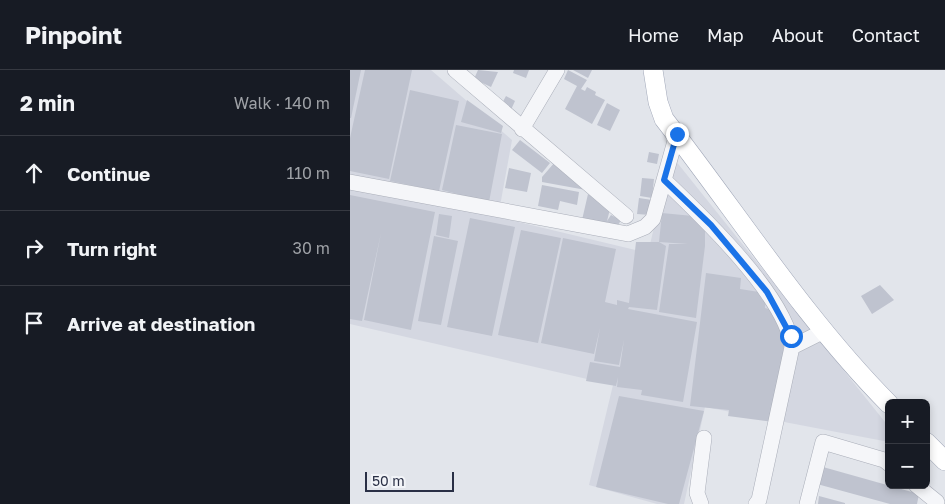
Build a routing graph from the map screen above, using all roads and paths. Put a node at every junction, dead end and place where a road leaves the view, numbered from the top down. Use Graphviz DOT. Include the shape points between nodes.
graph roads {
  1 [pos="455,70"];
  2 [pos="556,70"];
  3 [pos="653,70"];
  4 [pos="522,129"];
  5 [pos="677,134"];
  6 [pos="664,180"];
  7 [pos="350,182"];
  8 [pos="626,216"];
  9 [pos="824,331"];
  10 [pos="792,347"];
  11 [pos="885,400"];
  12 [pos="704,438"];
  13 [pos="928,444"];
  14 [pos="885,461"];
  15 [pos="945,461"];
  16 [pos="923,489"];
  17 [pos="939,499"];
  18 [pos="701,504"];
  19 [pos="756,504"];
  20 [pos="808,504"];
  1 -- 4 [label="street"];
  2 -- 4 [label="street"];
  3 -- 5 [label="main road" via="664,119"];
  4 -- 8 [label="street"];
  5 -- 6 [label="street"];
  5 -- 9 [label="main road"];
  6 -- 7 [label="street" via="653,219 645,227 628,234"];
  6 -- 10 [label="street" via="711,225 767,292 787,326"];
  9 -- 10 [label="street"];
  9 -- 11 [label="main road"];
  10 -- 19 [label="street"];
  12 -- 18 [label="street" via="697,493"];
  13 -- 15 [label="main road"];
  14 -- 20 [label="street" via="823,442"];
  16 -- 17 [label="street"];
}
